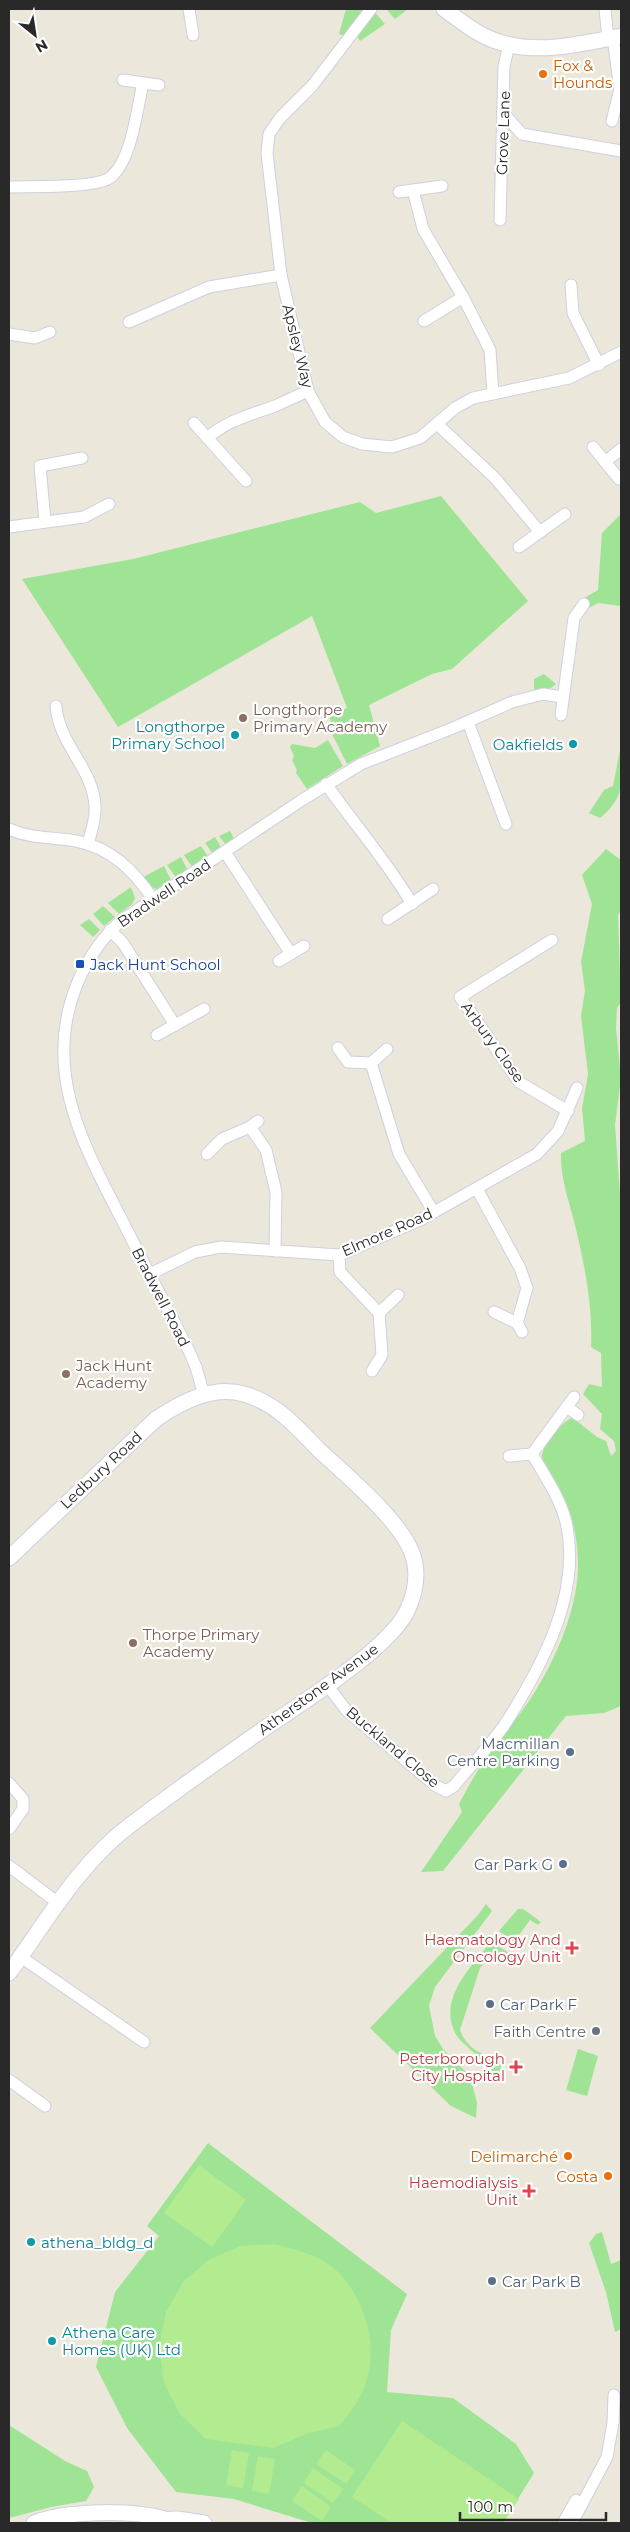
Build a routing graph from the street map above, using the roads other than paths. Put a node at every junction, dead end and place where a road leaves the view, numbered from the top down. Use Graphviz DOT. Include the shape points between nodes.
graph roads {
  1 [pos="189,9"];
  2 [pos="371,9"];
  3 [pos="444,9"];
  4 [pos="605,9"];
  5 [pos="193,34"];
  6 [pos="614,37"];
  7 [pos="509,45"];
  8 [pos="123,80"];
  9 [pos="144,83"];
  10 [pos="159,85"];
  11 [pos="504,114"];
  12 [pos="612,121"];
  13 [pos="621,151"];
  14 [pos="9,186"];
  15 [pos="442,186"];
  16 [pos="413,190"];
  17 [pos="399,192"];
  18 [pos="500,220"];
  19 [pos="281,275"];
  20 [pos="570,284"];
  21 [pos="463,297"];
  22 [pos="424,321"];
  23 [pos="129,322"];
  24 [pos="50,332"];
  25 [pos="9,334"];
  26 [pos="621,352"];
  27 [pos="599,365"];
  28 [pos="308,391"];
  29 [pos="493,394"];
  30 [pos="194,423"];
  31 [pos="437,424"];
  32 [pos="207,438"];
  33 [pos="593,447"];
  34 [pos="621,449"];
  35 [pos="82,458"];
  36 [pos="605,462"];
  37 [pos="619,479"];
  38 [pos="246,481"];
  39 [pos="108,504"];
  40 [pos="565,514"];
  41 [pos="45,521"];
  42 [pos="9,527"];
  43 [pos="540,532"];
  44 [pos="519,547"];
  45 [pos="584,604"];
  46 [pos="563,697"];
  47 [pos="56,706"];
  48 [pos="561,715"];
  49 [pos="468,722"];
  50 [pos="326,784"];
  51 [pos="505,824"];
  52 [pos="9,829"];
  53 [pos="88,844"];
  54 [pos="225,852"];
  55 [pos="433,889"];
  56 [pos="153,899"];
  57 [pos="412,904"];
  58 [pos="388,919"];
  59 [pos="110,930"];
  60 [pos="552,940"];
  61 [pos="304,946"];
  62 [pos="291,954"];
  63 [pos="279,961"];
  64 [pos="204,1009"];
  65 [pos="175,1024"];
  66 [pos="157,1035"];
  67 [pos="338,1048"];
  68 [pos="387,1049"];
  69 [pos="371,1064"];
  70 [pos="577,1088"];
  71 [pos="568,1111"];
  72 [pos="206,1154"];
  73 [pos="477,1189"];
  74 [pos="433,1211"];
  75 [pos="275,1251"];
  76 [pos="339,1255"];
  77 [pos="150,1274"];
  78 [pos="398,1294"];
  79 [pos="494,1312"];
  80 [pos="379,1313"];
  81 [pos="372,1371"];
  82 [pos="204,1395"];
  83 [pos="578,1415"];
  84 [pos="532,1454"];
  85 [pos="509,1456"];
  86 [pos="9,1558"];
  87 [pos="327,1685"];
  88 [pos="9,1783"];
  89 [pos="9,1829"];
  90 [pos="9,1866"];
  91 [pos="58,1903"];
  92 [pos="20,1956"];
  93 [pos="9,1973"];
  94 [pos="144,2042"];
  95 [pos="9,2080"];
  96 [pos="45,2106"];
  97 [pos="614,2395"];
  98 [pos="609,2438"];
  99 [pos="164,2519"];
  100 [pos="34,2523"];
  101 [pos="80,2523"];
  102 [pos="204,2523"];
  103 [pos="563,2523"];
  104 [pos="572,2523"];
  1 -- 5 [label="street"];
  2 -- 19 [label="street, Apsley Way" via="312,86 269,134 266,153"];
  3 -- 7 [label="street" via="486,37"];
  4 -- 6 [label="street"];
  6 -- 7 [label="street" via="555,48 528,49"];
  6 -- 12 [label="street" via="620,89"];
  7 -- 11 [label="street, Grove Lane" via="504,66"];
  8 -- 9 [label="street"];
  9 -- 10 [label="street"];
  9 -- 14 [label="street" via="127,154 111,177 86,185"];
  11 -- 13 [label="street" via="522,134"];
  11 -- 18 [label="street, Grove Lane"];
  15 -- 16 [label="street"];
  16 -- 17 [label="street"];
  16 -- 21 [label="street" via="423,229"];
  19 -- 23 [label="street" via="209,287"];
  19 -- 28 [label="street, Apsley Way"];
  20 -- 27 [label="street" via="573,313"];
  21 -- 22 [label="street"];
  21 -- 29 [label="street" via="490,350"];
  24 -- 25 [label="street" via="35,338"];
  26 -- 27 [label="street, Apsley Way"];
  27 -- 29 [label="street, Apsley Way" via="569,378"];
  28 -- 31 [label="street, Apsley Way" via="324,422 343,437 362,444 392,447 420,438"];
  28 -- 32 [label="street" via="236,418"];
  29 -- 31 [label="street, Apsley Way" via="473,398"];
  30 -- 32 [label="street"];
  31 -- 43 [label="street" via="495,478"];
  32 -- 38 [label="street"];
  33 -- 36 [label="street"];
  34 -- 36 [label="street"];
  35 -- 41 [label="street" via="40,466"];
  36 -- 37 [label="street"];
  39 -- 41 [label="street" via="84,517"];
  40 -- 43 [label="street"];
  41 -- 42 [label="street"];
  43 -- 44 [label="street"];
  45 -- 46 [label="street" via="574,618"];
  46 -- 48 [label="street"];
  46 -- 49 [label="street, Bradwell Road" via="543,694 526,697"];
  47 -- 53 [label="street" via="57,722 89,779 94,795 96,808"];
  49 -- 50 [label="street, Bradwell Road" via="370,760"];
  49 -- 51 [label="street"];
  50 -- 54 [label="street, Bradwell Road"];
  50 -- 57 [label="street" via="391,868"];
  52 -- 53 [label="street" via="39,838"];
  53 -- 56 [label="street" via="115,856 130,868"];
  54 -- 56 [label="street, Bradwell Road"];
  54 -- 62 [label="street"];
  55 -- 57 [label="street"];
  56 -- 59 [label="street, Bradwell Road"];
  57 -- 58 [label="street"];
  59 -- 65 [label="street" via="123,943"];
  59 -- 77 [label="street, Bradwell Road" via="94,950 71,1000 63,1042 64,1073 69,1100 88,1154"];
  60 -- 71 [label="street, Arbury Close" via="460,997 519,1082"];
  61 -- 62 [label="street"];
  62 -- 63 [label="street"];
  64 -- 65 [label="street"];
  65 -- 66 [label="street"];
  67 -- 69 [label="street" via="348,1062"];
  68 -- 69 [label="street"];
  69 -- 74 [label="street" via="399,1154"];
  70 -- 71 [label="street, Elmore Road"];
  71 -- 73 [label="street, Elmore Road" via="558,1131 537,1154"];
  72 -- 75 [label="street" via="222,1139 254,1124 266,1150 276,1192"];
  73 -- 74 [label="street, Elmore Road"];
  73 -- 79 [label="street" via="520,1268 527,1288 520,1327"];
  74 -- 76 [label="street, Elmore Road" via="420,1220"];
  75 -- 76 [label="street, Elmore Road"];
  75 -- 77 [label="street, Elmore Road" via="221,1247 195,1252"];
  76 -- 80 [label="street" via="340,1272"];
  77 -- 82 [label="street, Bradwell Road" via="196,1367"];
  78 -- 80 [label="street"];
  80 -- 81 [label="street" via="382,1355"];
  82 -- 86 [label="street, Ledbury Road" via="169,1410 143,1430"];
  82 -- 87 [label="street, Atherstone Avenue" via="244,1394 280,1412 382,1511 412,1552 417,1571 407,1610 384,1640"];
  83 -- 84 [label="street" via="571,1402"];
  84 -- 85 [label="street"];
  84 -- 87 [label="street, Buckland Close" via="554,1490 566,1522 570,1558 566,1590 545,1654 506,1722 454,1786 446,1791 436,1786 347,1711"];
  87 -- 91 [label="street, Atherstone Avenue" via="124,1830 88,1864"];
  88 -- 89 [label="street" via="23,1799 23,1809"];
  90 -- 91 [label="street"];
  91 -- 92 [label="street, Atherstone Avenue"];
  92 -- 93 [label="street, Atherstone Avenue"];
  92 -- 94 [label="street"];
  95 -- 96 [label="street"];
  97 -- 98 [label="street"];
  98 -- 103 [label="street"];
  98 -- 104 [label="street" via="605,2462"];
  99 -- 100 [label="street" via="149,2515 100,2514"];
  99 -- 101 [label="street"];
  99 -- 102 [label="street"];
}
